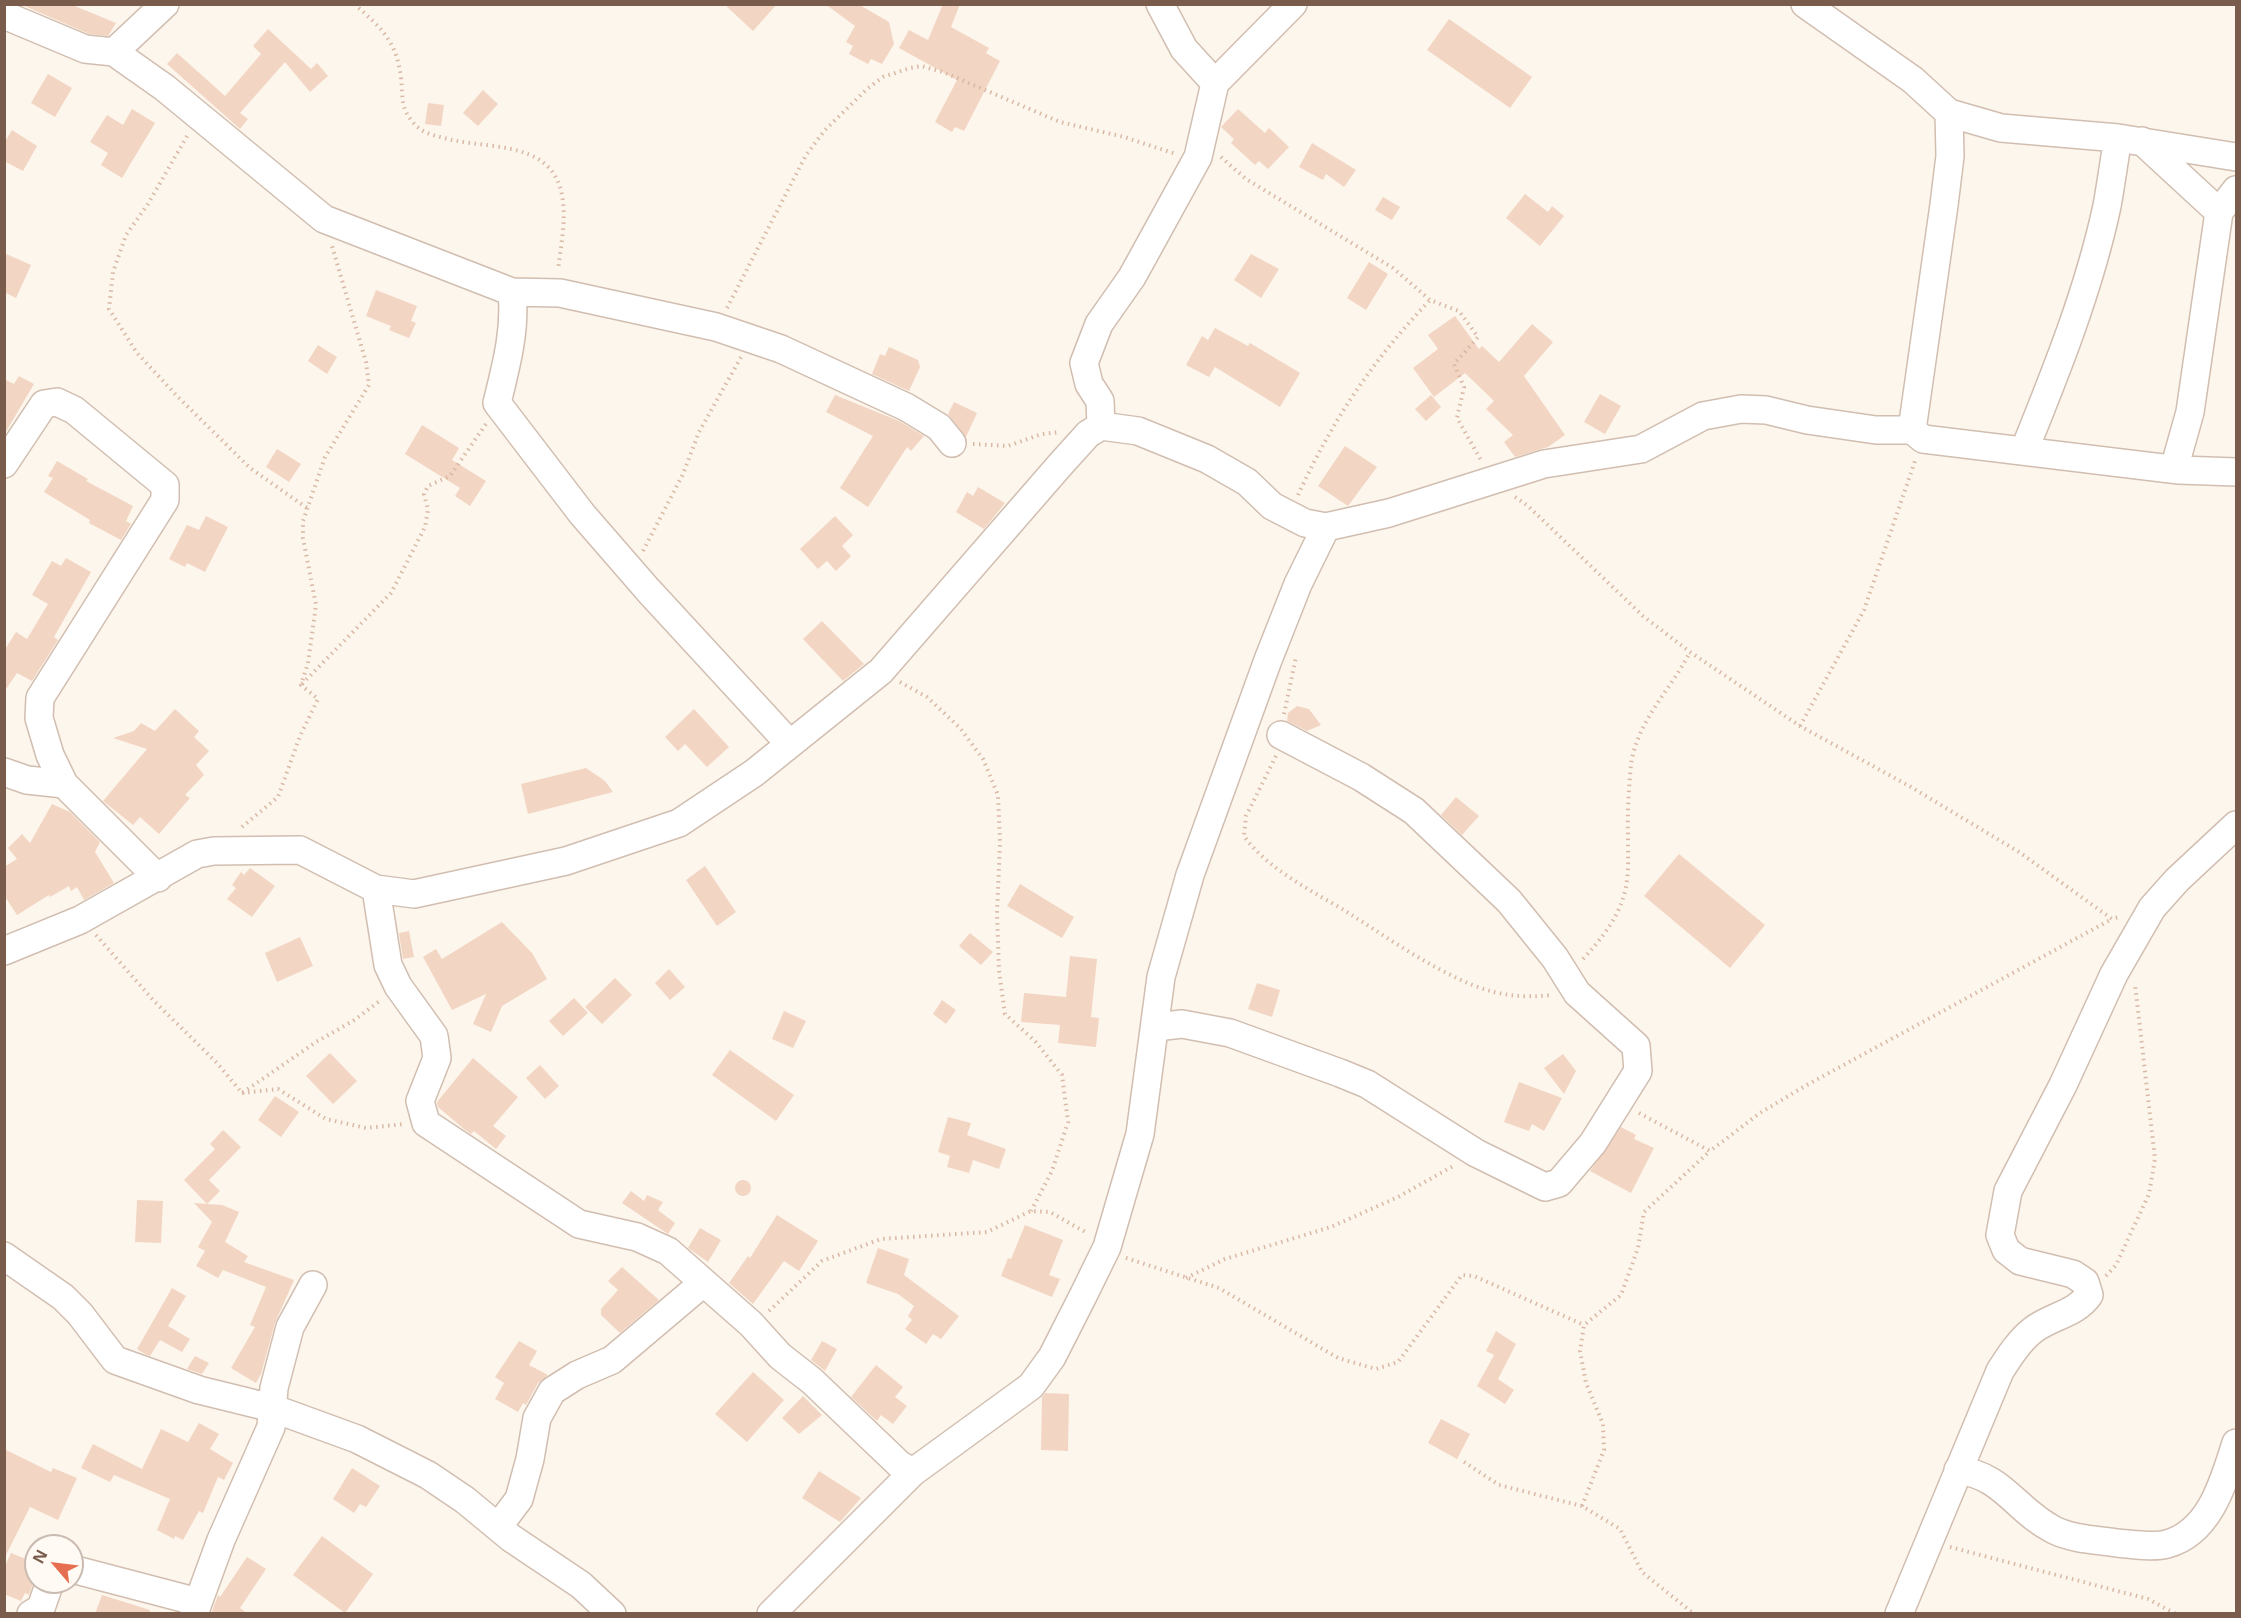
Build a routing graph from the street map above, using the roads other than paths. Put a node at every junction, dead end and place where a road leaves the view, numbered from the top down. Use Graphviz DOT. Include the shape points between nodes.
graph roads {
  1 [pos="165,4"];
  2 [pos="1160,4"];
  3 [pos="1293,4"];
  4 [pos="1805,4"];
  5 [pos="4,15"];
  6 [pos="114,52"];
  7 [pos="1215,83"];
  8 [pos="1949,113"];
  9 [pos="2130,140"];
  10 [pos="2236,157"];
  11 [pos="2236,190"];
  12 [pos="2219,212"];
  13 [pos="512,292"];
  14 [pos="1095,430"];
  15 [pos="1918,435"];
  16 [pos="951,443"];
  17 [pos="2024,451"];
  18 [pos="4,465"];
  19 [pos="2174,469"];
  20 [pos="2236,472"];
  21 [pos="1326,527"];
  22 [pos="1281,735"];
  23 [pos="789,743"];
  24 [pos="4,772"];
  25 [pos="64,784"];
  26 [pos="2236,825"];
  27 [pos="158,878"];
  28 [pos="376,889"];
  29 [pos="4,951"];
  30 [pos="1155,1027"];
  31 [pos="4,1256"];
  32 [pos="703,1283"];
  33 [pos="313,1285"];
  34 [pos="272,1408"];
  35 [pos="2236,1443"];
  36 [pos="1959,1470"];
  37 [pos="913,1472"];
  38 [pos="498,1527"];
  39 [pos="84,1573"];
  40 [pos="46,1594"];
  41 [pos="196,1608"];
  42 [pos="32,1614"];
  43 [pos="612,1614"];
  44 [pos="771,1614"];
  45 [pos="1899,1614"];
  1 -- 6 [label="street"];
  2 -- 7 [label="street" via="1184,49"];
  3 -- 7 [label="street"];
  4 -- 8 [label="street" via="1913,80"];
  5 -- 6 [label="street" via="86,49"];
  6 -- 13 [label="street" via="165,88 324,219"];
  7 -- 14 [label="street" via="1197,158 1132,277 1099,324 1084,363 1089,384 1100,401"];
  8 -- 9 [label="street" via="2001,128"];
  8 -- 15 [label="street" via="1950,156"];
  9 -- 10 [label="street"];
  9 -- 12 [label="street"];
  9 -- 17 [label="street" via="2053,379"];
  11 -- 12 [label="street"];
  12 -- 19 [label="street" via="2190,412"];
  13 -- 16 [label="street" via="560,293 716,327 751,339 827,368 906,407 939,427"];
  13 -- 23 [label="street" via="509,352 497,402 582,514"];
  14 -- 21 [label="street" via="1138,431 1207,459 1247,482 1272,506 1305,523"];
  14 -- 23 [label="street" via="881,671"];
  15 -- 17 [label="street"];
  15 -- 21 [label="street" via="1741,409 1702,416 1641,449 1544,464 1389,513"];
  17 -- 19 [label="street"];
  18 -- 25 [label="street" via="44,404 57,402 74,410 165,485 165,500 40,698 39,718"];
  19 -- 20 [label="street"];
  21 -- 30 [label="street" via="1268,660 1190,875 1161,977"];
  22 -- 30 [label="street" via="1361,777 1414,811 1509,901 1572,985 1636,1046 1638,1071 1593,1143 1558,1183 1545,1187 1476,1153 1367,1084 1230,1033 1182,1024"];
  23 -- 28 [label="street" via="754,773 679,823 614,846 566,861 414,894"];
  24 -- 25 [label="street" via="27,780"];
  25 -- 27 [label="street"];
  26 -- 36 [label="street" via="2177,879 2152,908 2128,948 2008,1191 2000,1235 2006,1250 2020,1261 2073,1274 2085,1282 2089,1295 2082,1304 2032,1330 2016,1346 2000,1371"];
  27 -- 28 [label="street" via="197,854 300,850"];
  27 -- 29 [label="street" via="80,920"];
  28 -- 32 [label="street" via="388,965 398,986 434,1036 437,1058 420,1101 426,1123 579,1224 638,1237 668,1251"];
  30 -- 37 [label="street" via="1140,1134 1107,1247 1052,1357 1031,1386"];
  31 -- 34 [label="street" via="63,1297 115,1360 199,1390"];
  32 -- 37 [label="street" via="900,1465"];
  32 -- 38 [label="street" via="612,1359 552,1391 537,1418 519,1499"];
  33 -- 34 [label="street" via="290,1327 275,1379"];
  34 -- 38 [label="street" via="357,1439 428,1475"];
  34 -- 41 [label="street" via="271,1427"];
  35 -- 36 [label="street" via="2221,1490 2197,1528 2167,1545 2132,1545 2055,1531 1990,1478"];
  36 -- 45 [label="street"];
  37 -- 44 [label="street"];
  38 -- 43 [label="street" via="581,1585"];
  39 -- 41 [label="street"];
  40 -- 42 [label="street" via="41,1608"];
}
